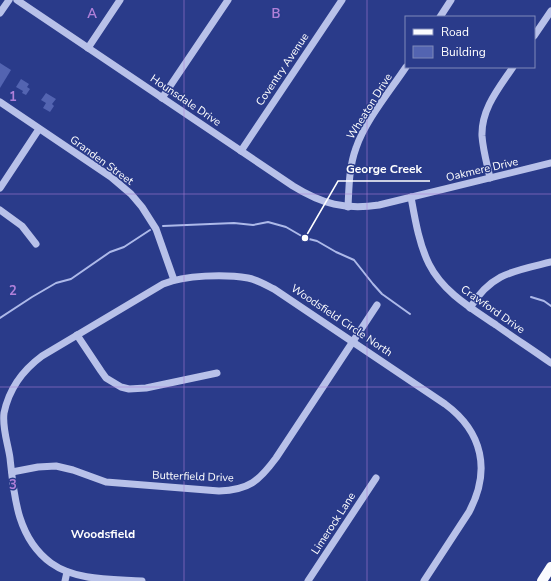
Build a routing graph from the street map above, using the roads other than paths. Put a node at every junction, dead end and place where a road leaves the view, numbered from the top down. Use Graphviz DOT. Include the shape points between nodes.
graph roads {
  1 [pos="9,0"];
  2 [pos="17,0"];
  3 [pos="120,0"];
  4 [pos="228,0"];
  5 [pos="342,0"];
  6 [pos="451,0"];
  7 [pos="551,11"];
  8 [pos="0,13"];
  9 [pos="441,16"];
  10 [pos="535,35"];
  11 [pos="88,48"];
  12 [pos="405,68"];
  13 [pos="512,68"];
  14 [pos="162,98"];
  15 [pos="0,102"];
  16 [pos="39,129"];
  17 [pos="241,151"];
  18 [pos="551,163"];
  19 [pos="490,178"];
  20 [pos="0,188"];
  21 [pos="411,197"];
  22 [pos="348,206"];
  23 [pos="0,210"];
  24 [pos="36,244"];
  25 [pos="551,262"];
  26 [pos="174,280"];
  27 [pos="377,305"];
  28 [pos="470,308"];
  29 [pos="77,335"];
  30 [pos="354,342"];
  31 [pos="551,363"];
  32 [pos="217,373"];
  33 [pos="12,472"];
  34 [pos="376,478"];
  35 [pos="551,567"];
  36 [pos="67,572"];
  37 [pos="65,581"];
  38 [pos="142,581"];
  39 [pos="308,581"];
  40 [pos="424,581"];
  41 [pos="542,581"];
  1 -- 8 [label="street"];
  2 -- 11 [label="street, Hounsdale Drive"];
  3 -- 11 [label="street"];
  4 -- 14 [label="street"];
  5 -- 17 [label="street, Coventry Avenue"];
  6 -- 9 [label="street"];
  7 -- 10 [label="street"];
  11 -- 14 [label="street, Hounsdale Drive"];
  12 -- 22 [label="street, Wheaton Drive" via="359,139 352,164"];
  13 -- 19 [label="street" via="495,94 482,126"];
  14 -- 17 [label="street, Hounsdale Drive"];
  15 -- 16 [label="street, Granden Street"];
  16 -- 20 [label="street"];
  16 -- 26 [label="street, Granden Street" via="111,178 137,200 156,229"];
  17 -- 22 [label="street, Hounsdale Drive" via="306,194 328,203"];
  18 -- 19 [label="street, Oakmere Drive"];
  19 -- 21 [label="street, Oakmere Drive"];
  21 -- 22 [label="street, Oakmere Drive" via="370,206"];
  21 -- 28 [label="street, Crawford Drive" via="418,232 429,265 444,286"];
  23 -- 24 [label="street" via="22,226"];
  25 -- 28 [label="street" via="500,277 479,293"];
  26 -- 29 [label="street, Woodsfield Circle North" via="152,290"];
  26 -- 30 [label="street, Woodsfield Circle North" via="207,276 256,280 274,289"];
  27 -- 30 [label="street, Butterfield Drive"];
  28 -- 31 [label="street, Crawford Drive"];
  29 -- 32 [label="street" via="106,378 130,389"];
  29 -- 33 [label="street, Woodsfield Circle North" via="35,362 12,389 4,421"];
  30 -- 33 [label="street, Butterfield Drive" via="276,458 260,478 245,487 220,490 106,482 56,466"];
  30 -- 40 [label="street, Woodsfield Circle North" via="452,409 473,436 480,453 482,461 475,500"];
  33 -- 36 [label="street, Woodsfield Circle North" via="15,497 28,538 45,558"];
  34 -- 39 [label="street, Limerock Lane"];
  35 -- 41 [label="main road"];
  36 -- 37 [label="street"];
  36 -- 38 [label="street, Woodsfield Circle North" via="96,578"];
}
